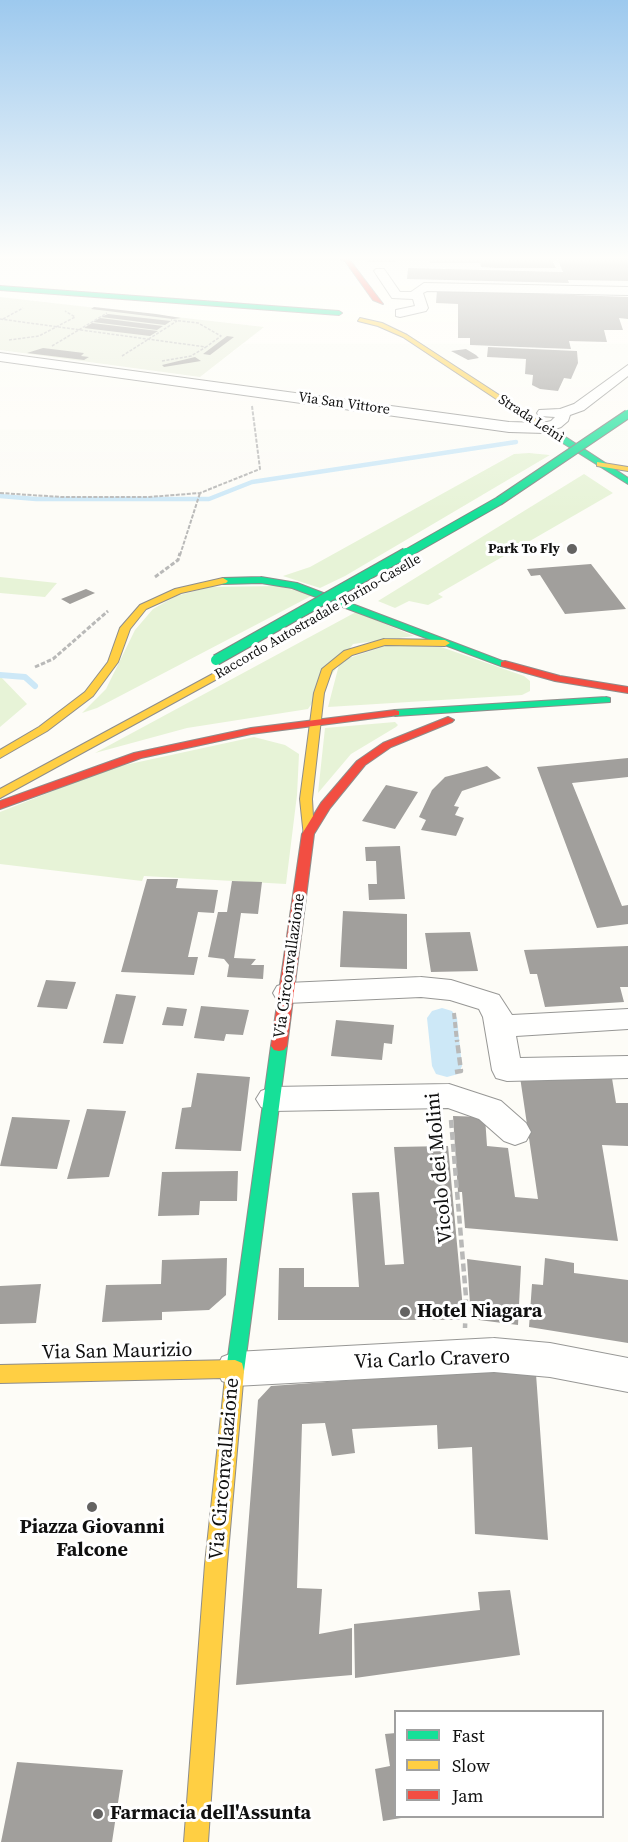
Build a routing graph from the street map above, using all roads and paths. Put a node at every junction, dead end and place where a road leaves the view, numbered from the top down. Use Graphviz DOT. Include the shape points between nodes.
graph roads {
  1 [pos="57,344"];
  2 [pos="185,344"];
  3 [pos="210,344"];
  4 [pos="417,344"];
  5 [pos="206,347"];
  6 [pos="62,349"];
  7 [pos="0,357"];
  8 [pos="121,357"];
  9 [pos="130,358"];
  10 [pos="157,362"];
  11 [pos="628,369"];
  12 [pos="257,393"];
  13 [pos="519,411"];
  14 [pos="562,413"];
  15 [pos="628,414"];
  16 [pos="545,428"];
  17 [pos="628,428"];
  18 [pos="600,464"];
  19 [pos="628,469"];
  20 [pos="628,482"];
  21 [pos="0,493"];
  22 [pos="200,493"];
  23 [pos="197,499"];
  24 [pos="445,643"];
  25 [pos="195,670"];
  26 [pos="527,671"];
  27 [pos="628,690"];
  28 [pos="628,699"];
  29 [pos="494,708"];
  30 [pos="317,720"];
  31 [pos="251,731"];
  32 [pos="0,755"];
  33 [pos="312,758"];
  34 [pos="21,759"];
  35 [pos="0,770"];
  36 [pos="0,794"];
  37 [pos="0,805"];
  38 [pos="308,834"];
  39 [pos="451,990"];
  40 [pos="287,993"];
  41 [pos="628,1019"];
  42 [pos="500,1026"];
  43 [pos="628,1067"];
  44 [pos="449,1096"];
  45 [pos="272,1099"];
  46 [pos="514,1132"];
  47 [pos="464,1356"];
  48 [pos="235,1369"];
  49 [pos="0,1374"];
  50 [pos="628,1375"];
  51 [pos="196,1842"];
  1 -- 6 [label="path" via="50,348"];
  2 -- 5 [label="path"];
  3 -- 5 [label="path"];
  4 -- 13 [label="main road, Strada Leinì"];
  5 -- 10 [label="path" via="191,356"];
  7 -- 12 [label="street, Via San Vittore"];
  8 -- 9 [label="path"];
  11 -- 14 [label="street" via="579,407"];
  12 -- 16 [label="street, Via San Vittore" via="509,427"];
  12 -- 22 [label="path" via="251,401 260,469"];
  13 -- 14 [label="street"];
  13 -- 16 [label="main road, Strada Leinì"];
  14 -- 16 [label="street" via="563,418"];
  15 -- 25 [label="main road, Raccordo Autostradale Torino-Caselle, bridge" via="499,501"];
  16 -- 18 [label="main road, Strada Leinì"];
  17 -- 36 [label="main road, Raccordo Autostradale Torino-Caselle" via="515,504"];
  18 -- 19 [label="main road"];
  18 -- 20 [label="main road, Strada Leinì"];
  21 -- 22 [label="path" via="138,497"];
  22 -- 23 [label="path"];
  24 -- 26 [label="main road"];
  24 -- 30 [label="main road" via="384,642 348,653 327,669"];
  24 -- 32 [label="main road" via="294,585 240,580 203,584 160,597 143,607 125,628 113,662 89,694"];
  26 -- 27 [label="main road"];
  26 -- 29 [label="main road" via="539,680 541,692 535,698"];
  28 -- 29 [label="main road"];
  29 -- 30 [label="main road"];
  29 -- 38 [label="main road" via="427,727 369,757 342,782"];
  30 -- 31 [label="main road"];
  30 -- 33 [label="main road"];
  31 -- 33 [label="main road" via="293,743"];
  31 -- 37 [label="main road" via="138,755"];
  33 -- 38 [label="main road" via="306,799"];
  34 -- 35 [label="main road"];
  38 -- 40 [label="main road, Via Circonvallazione"];
  39 -- 40 [label="street" via="421,987"];
  39 -- 42 [label="street" via="489,1002"];
  39 -- 44 [label="path, Vicolo dei Molini" via="461,1071 447,1073"];
  40 -- 45 [label="main road, Via Circonvallazione"];
  41 -- 42 [label="street"];
  42 -- 43 [label="street" via="507,1070"];
  44 -- 45 [label="street"];
  44 -- 46 [label="street" via="490,1110"];
  44 -- 47 [label="path, Vicolo dei Molini" via="466,1297"];
  45 -- 48 [label="main road, Via Circonvallazione"];
  47 -- 48 [label="street, Via Carlo Cravero"];
  47 -- 50 [label="street, Via Carlo Cravero" via="550,1360"];
  48 -- 49 [label="main road, Via San Maurizio"];
  48 -- 51 [label="main road, Via Circonvallazione"];
}
